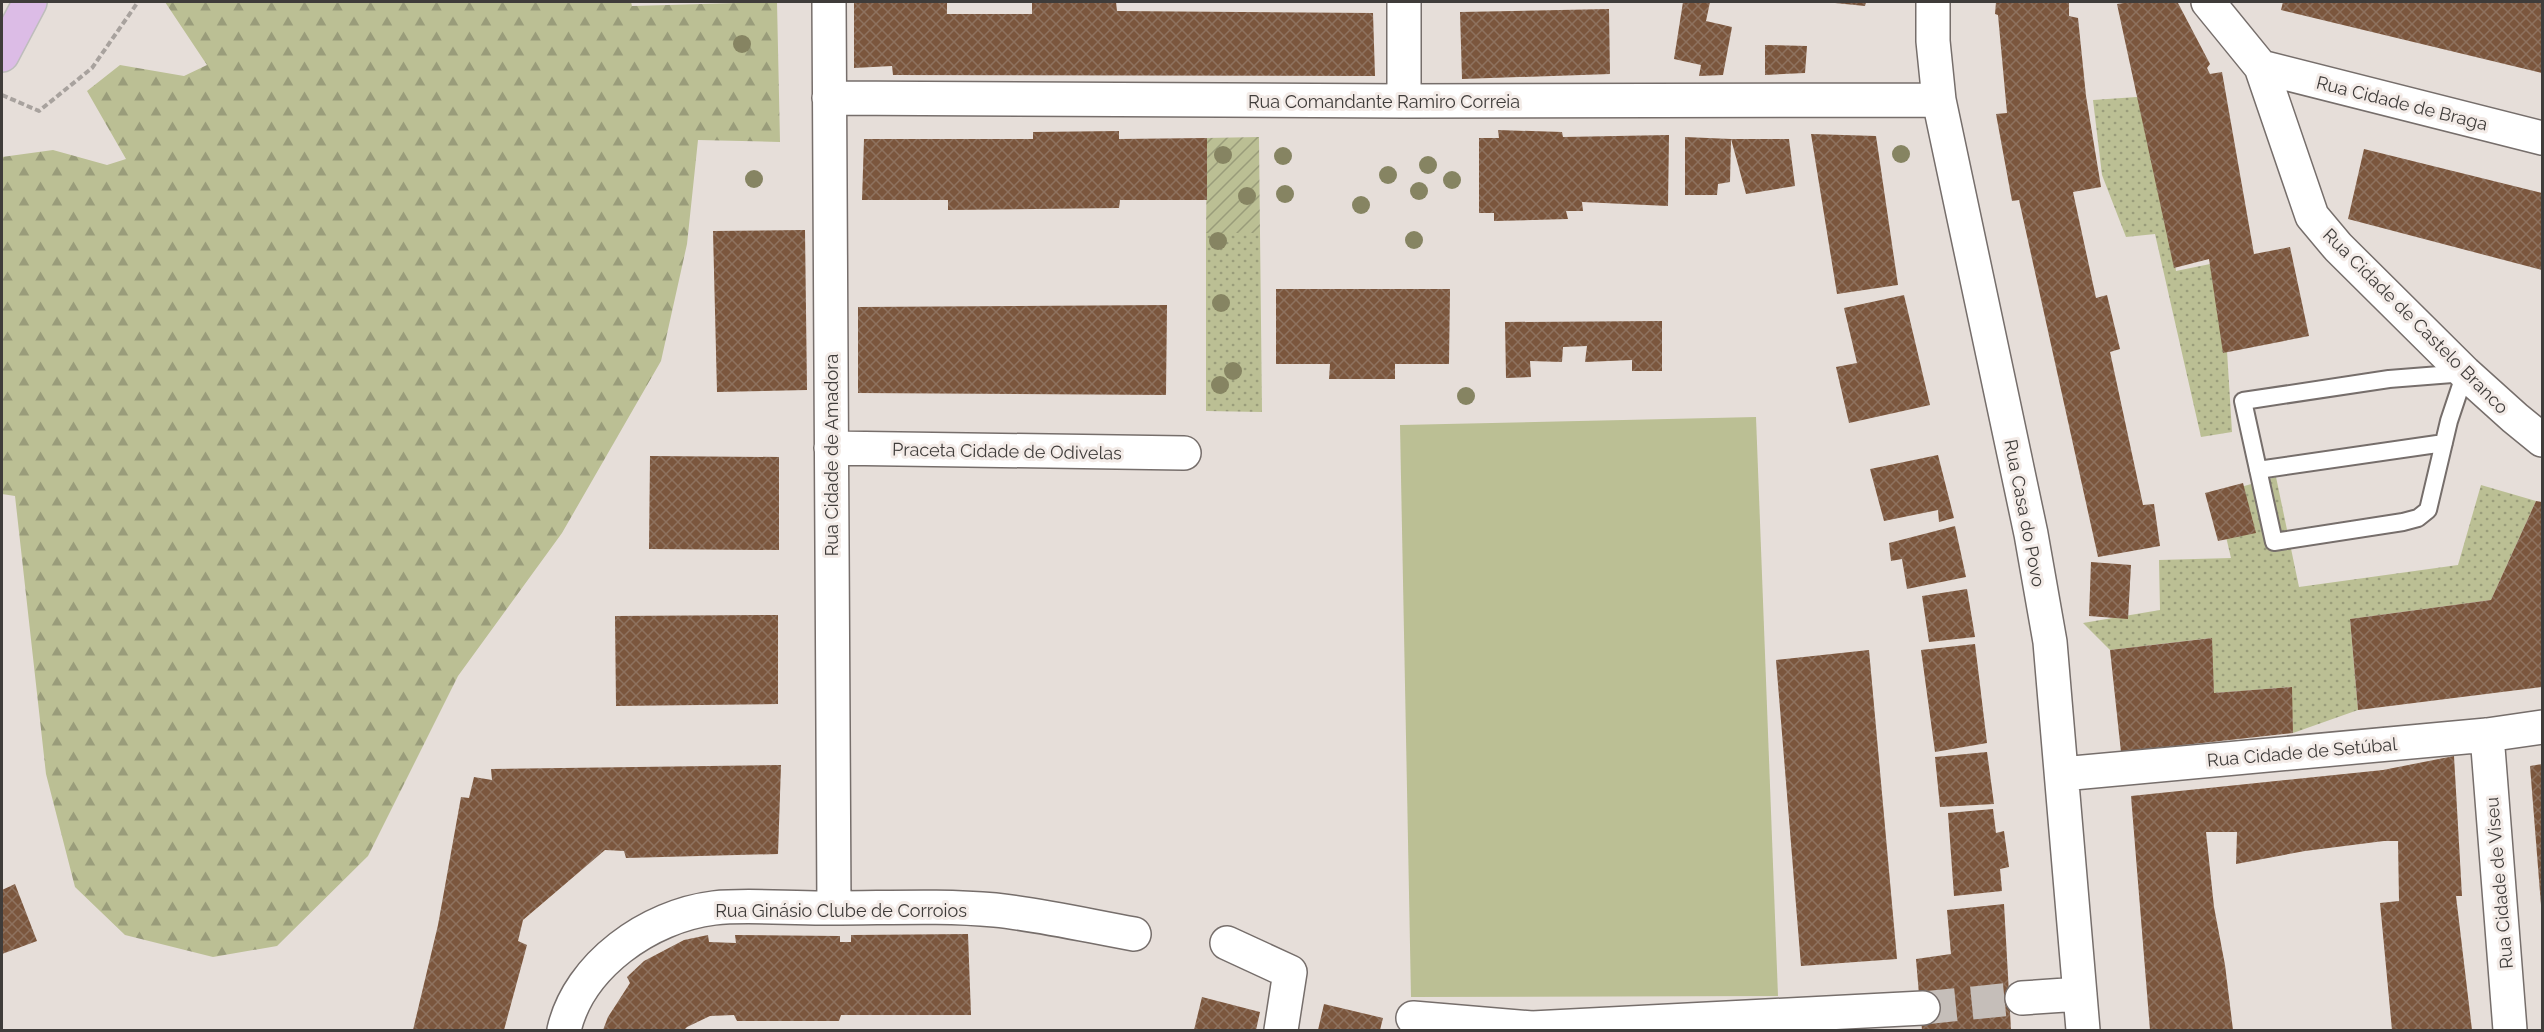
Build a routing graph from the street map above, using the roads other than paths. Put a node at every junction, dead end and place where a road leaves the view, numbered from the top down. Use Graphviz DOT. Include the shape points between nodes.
graph roads {
  1 [pos="30,2"];
  2 [pos="829,2"];
  3 [pos="1404,2"];
  4 [pos="1933,2"];
  5 [pos="2208,2"];
  6 [pos="2,55"];
  7 [pos="2261,67"];
  8 [pos="829,98"];
  9 [pos="1939,99"];
  10 [pos="1404,101"];
  11 [pos="2542,138"];
  12 [pos="2465,373"];
  13 [pos="2542,440"];
  14 [pos="2444,443"];
  15 [pos="831,448"];
  16 [pos="1184,453"];
  17 [pos="2258,470"];
  18 [pos="2542,727"];
  19 [pos="2487,735"];
  20 [pos="2062,774"];
  21 [pos="834,909"];
  22 [pos="1134,934"];
  23 [pos="1227,943"];
  24 [pos="2080,994"];
  25 [pos="2022,998"];
  26 [pos="1904,1016"];
  27 [pos="1413,1018"];
  28 [pos="564,1030"];
  29 [pos="1281,1030"];
  30 [pos="2083,1030"];
  31 [pos="2510,1030"];
  1 -- 6 [label="main road"];
  2 -- 8 [label="street, Rua Cidade de Amadora"];
  3 -- 10 [label="street"];
  4 -- 9 [label="street, Rua Casa do Povo"];
  5 -- 7 [label="street, Rua Cidade de Castelo Branco"];
  7 -- 11 [label="street, Rua Cidade de Braga"];
  7 -- 12 [label="street, Rua Cidade de Castelo Branco" via="2312,216 2338,247"];
  8 -- 10 [label="street, Rua Comandante Ramiro Correia"];
  8 -- 15 [label="street, Rua Cidade de Amadora"];
  9 -- 10 [label="street, Rua Comandante Ramiro Correia"];
  9 -- 20 [label="street, Rua Casa do Povo" via="2031,534 2050,642"];
  12 -- 13 [label="street, Rua Cidade de Castelo Branco"];
  12 -- 14 [label="lane"];
  12 -- 17 [label="lane" via="2389,379 2243,401"];
  14 -- 17 [label="lane"];
  14 -- 17 [label="lane" via="2428,510 2418,518 2274,542"];
  15 -- 16 [label="street, Praceta Cidade de Odivelas"];
  15 -- 21 [label="street, Rua Cidade de Amadora"];
  18 -- 19 [label="street, Rua Cidade de Setúbal"];
  19 -- 20 [label="street, Rua Cidade de Setúbal"];
  19 -- 31 [label="street, Rua Cidade de Viseu"];
  20 -- 24 [label="street, Rua Casa do Povo"];
  21 -- 22 [label="street, Rua Ginásio Clube de Corroios" via="924,906 997,910"];
  21 -- 28 [label="street, Rua Ginásio Clube de Corroios" via="713,908 667,922 630,939 593,973"];
  23 -- 29 [label="street" via="1290,972"];
  24 -- 25 [label="street"];
  24 -- 30 [label="street, Rua Casa do Povo"];
  26 -- 27 [label="street" via="1532,1028"];
}
